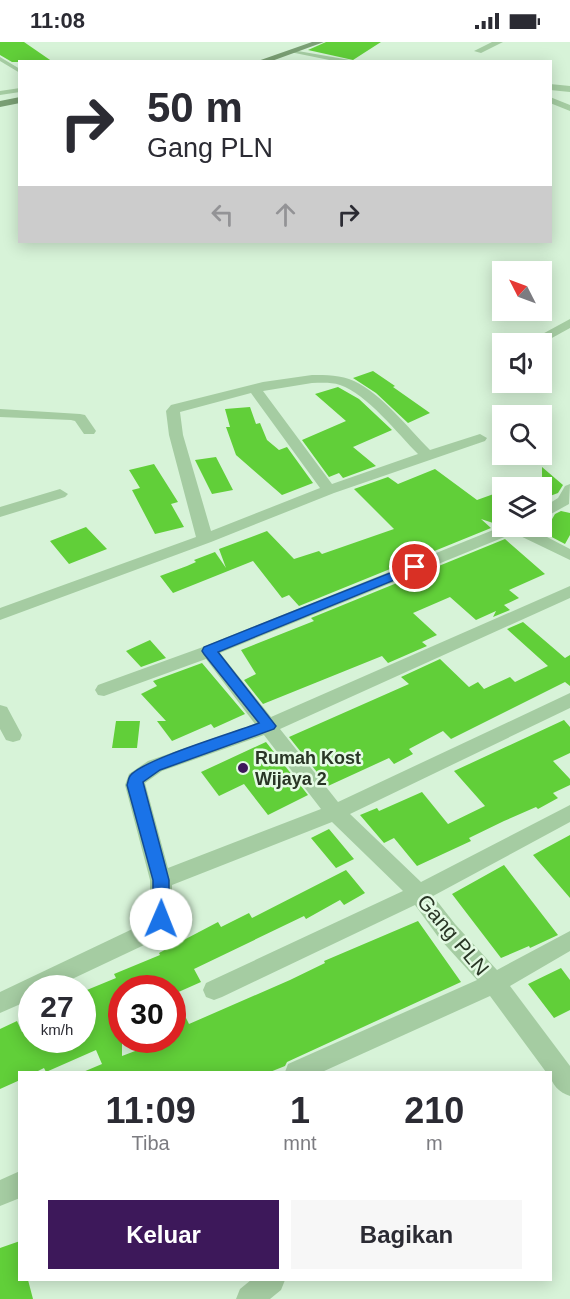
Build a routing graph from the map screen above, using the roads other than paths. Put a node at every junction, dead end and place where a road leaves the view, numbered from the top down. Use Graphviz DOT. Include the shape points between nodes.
graph roads {
  1 [pos="302,42"];
  2 [pos="320,42"];
  3 [pos="499,42"];
  4 [pos="292,51"];
  5 [pos="478,51"];
  6 [pos="0,59"];
  7 [pos="254,60"];
  8 [pos="339,60"];
  9 [pos="18,71"];
  10 [pos="552,87"];
  11 [pos="570,89"];
  12 [pos="18,90"];
  13 [pos="0,93"];
  14 [pos="18,100"];
  15 [pos="552,101"];
  16 [pos="0,104"];
  17 [pos="18,107"];
  18 [pos="570,108"];
  19 [pos="0,110"];
  20 [pos="570,323"];
  21 [pos="551,333"];
  22 [pos="255,390"];
  23 [pos="0,413"];
  24 [pos="89,431"];
  25 [pos="480,438"];
  26 [pos="429,457"];
  27 [pos="329,490"];
  28 [pos="60,494"];
  29 [pos="568,498"];
  30 [pos="552,508"];
  31 [pos="0,512"];
  32 [pos="492,537"];
  33 [pos="536,537"];
  34 [pos="205,539"];
  35 [pos="570,555"];
  36 [pos="570,591"];
  37 [pos="0,614"];
  38 [pos="209,651"];
  39 [pos="104,690"];
  40 [pos="570,700"];
  41 [pos="0,712"];
  42 [pos="269,726"];
  43 [pos="14,735"];
  44 [pos="335,812"];
  45 [pos="570,813"];
  46 [pos="161,880"];
  47 [pos="419,893"];
  48 [pos="570,940"];
  49 [pos="494,983"];
  50 [pos="214,990"];
  51 [pos="0,1003"];
  52 [pos="299,1071"];
  53 [pos="570,1084"];
  54 [pos="18,1185"];
  55 [pos="0,1193"];
  1 -- 7 [label="main road"];
  2 -- 4 [label="main road"];
  3 -- 5 [label="street"];
  4 -- 7 [label="main road"];
  4 -- 8 [label="lane"];
  6 -- 9 [label="lane"];
  10 -- 11 [label="street"];
  12 -- 13 [label="lane"];
  14 -- 16 [label="main road"];
  15 -- 18 [label="street"];
  17 -- 19 [label="main road"];
  20 -- 21 [label="street"];
  22 -- 26 [label="street" via="287,382 341,380 356,388"];
  22 -- 27 [label="street"];
  22 -- 34 [label="street" via="172,411"];
  23 -- 24 [label="street" via="71,416 80,418"];
  25 -- 26 [label="street"];
  26 -- 27 [label="street"];
  27 -- 34 [label="street"];
  28 -- 31 [label="street"];
  29 -- 30 [label="street"];
  32 -- 38 [label="street"];
  33 -- 35 [label="street"];
  34 -- 37 [label="street"];
  36 -- 42 [label="street"];
  38 -- 39 [label="street"];
  38 -- 42 [label="street, Gang PLN"];
  40 -- 44 [label="street"];
  41 -- 43 [label="street"];
  42 -- 44 [label="street, Gang PLN"];
  42 -- 46 [label="street" via="155,766 136,779"];
  44 -- 46 [label="street"];
  44 -- 47 [label="street, Gang PLN"];
  45 -- 47 [label="street"];
  46 -- 51 [label="street" via="161,919 151,931"];
  47 -- 49 [label="street, Gang PLN"];
  47 -- 50 [label="street"];
  48 -- 49 [label="street"];
  49 -- 52 [label="street, Gang PLN"];
  49 -- 53 [label="street"];
  54 -- 55 [label="street"];
}
